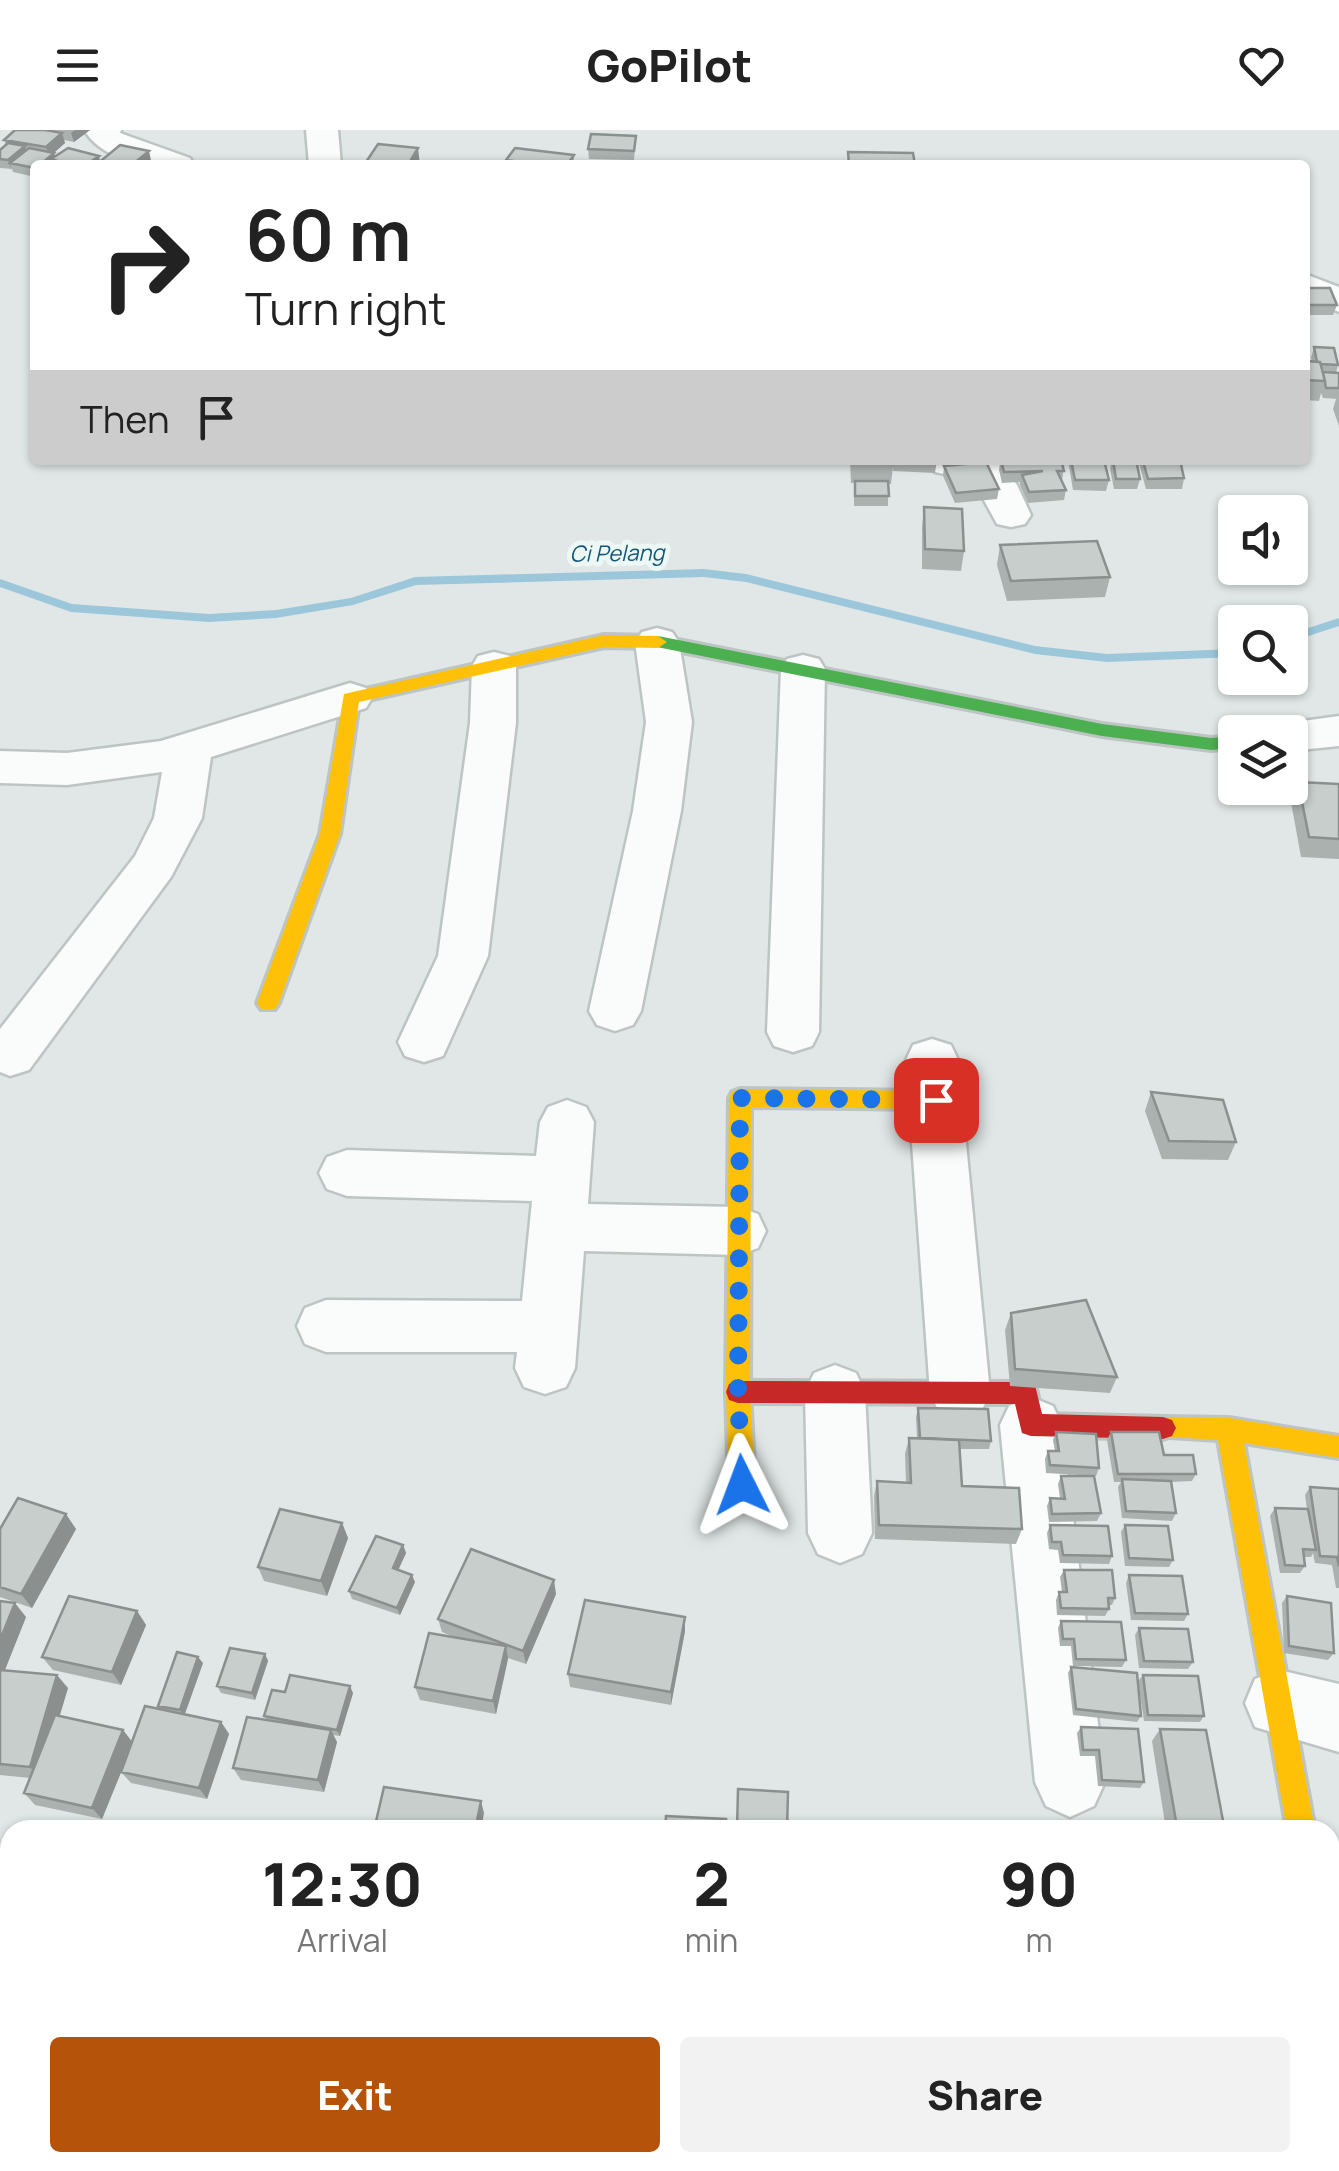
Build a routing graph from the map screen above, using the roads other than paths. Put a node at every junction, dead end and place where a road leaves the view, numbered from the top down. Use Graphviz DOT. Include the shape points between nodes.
graph roads {
  1 [pos="105,130"];
  2 [pos="322,130"];
  3 [pos="164,160"];
  4 [pos="324,160"];
  5 [pos="1310,288"];
  6 [pos="1339,302"];
  7 [pos="951,465"];
  8 [pos="1011,516"];
  9 [pos="657,642"];
  10 [pos="494,666"];
  11 [pos="803,669"];
  12 [pos="350,698"];
  13 [pos="1339,730"];
  14 [pos="1308,734"];
  15 [pos="1218,743"];
  16 [pos="188,748"];
  17 [pos="2,771"];
  18 [pos="268,1003"];
  19 [pos="615,1011"];
  20 [pos="792,1032"];
  21 [pos="424,1042"];
  22 [pos="10,1054"];
  23 [pos="934,1080"];
  24 [pos="567,1122"];
  25 [pos="346,1173"];
  26 [pos="559,1203"];
  27 [pos="738,1231"];
  28 [pos="326,1326"];
  29 [pos="738,1392"];
  30 [pos="834,1392"];
  31 [pos="960,1393"];
  32 [pos="1031,1425"];
  33 [pos="1230,1430"];
  34 [pos="1339,1447"];
  35 [pos="742,1485"];
  36 [pos="840,1533"];
  37 [pos="1309,1710"];
  38 [pos="1070,1782"];
  39 [pos="1302,1820"];
  1 -- 3 [label="street" via="110,140"];
  2 -- 4 [label="street"];
  5 -- 6 [label="street"];
  7 -- 8 [label="street" via="991,474"];
  9 -- 10 [label="street" via="604,641"];
  9 -- 11 [label="street"];
  9 -- 19 [label="street" via="668,722 657,811"];
  10 -- 12 [label="street"];
  10 -- 21 [label="street" via="493,723 463,956"];
  11 -- 15 [label="street" via="1102,730"];
  11 -- 20 [label="street"];
  12 -- 16 [label="street"];
  12 -- 18 [label="street" via="330,834"];
  13 -- 14 [label="street"];
  16 -- 17 [label="street" via="67,769"];
  16 -- 22 [label="street" via="178,818 154,866"];
  23 -- 27 [label="street" via="740,1098"];
  23 -- 31 [label="street"];
  24 -- 26 [label="street"];
  25 -- 26 [label="street"];
  26 -- 27 [label="street"];
  26 -- 28 [label="street" via="547,1347"];
  27 -- 29 [label="street"];
  29 -- 30 [label="street"];
  29 -- 35 [label="street"];
  30 -- 31 [label="street"];
  30 -- 36 [label="street"];
  31 -- 32 [label="street" via="1026,1393"];
  32 -- 33 [label="street"];
  32 -- 38 [label="street"];
  33 -- 34 [label="street"];
  33 -- 37 [label="street"];
  37 -- 39 [label="street"];
}
